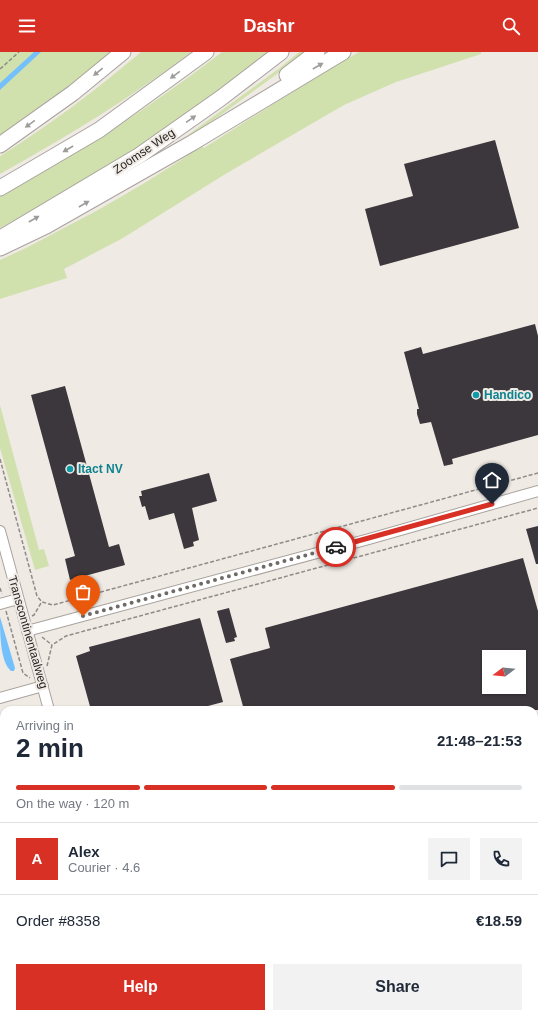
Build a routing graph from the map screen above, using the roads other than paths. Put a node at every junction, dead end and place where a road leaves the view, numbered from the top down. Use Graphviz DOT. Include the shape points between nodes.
graph roads {
  1 [pos="123,52"];
  2 [pos="206,52"];
  3 [pos="281,52"];
  4 [pos="317,52"];
  5 [pos="343,52"];
  6 [pos="224,122"];
  7 [pos="0,145"];
  8 [pos="0,188"];
  9 [pos="0,239"];
  10 [pos="0,248"];
  11 [pos="538,491"];
  12 [pos="0,531"];
  13 [pos="18,599"];
  14 [pos="0,604"];
  15 [pos="27,631"];
  16 [pos="43,686"];
  17 [pos="0,698"];
  18 [pos="48,706"];
  1 -- 7 [label="highway, one-way"];
  2 -- 8 [label="highway, one-way" via="99,130"];
  9 -- 3 [label="highway, Zoomse Weg, one-way" via="140,155"];
  4 -- 6 [label="highway"];
  6 -- 5 [label="highway, one-way"];
  10 -- 6 [label="highway, one-way" via="53,222"];
  11 -- 15 [label="street"];
  12 -- 13 [label="street, Transcontinentaalweg"];
  13 -- 14 [label="street"];
  13 -- 15 [label="street, Transcontinentaalweg"];
  15 -- 16 [label="street, Transcontinentaalweg"];
  16 -- 17 [label="street"];
  16 -- 18 [label="street, Transcontinentaalweg"];
}
